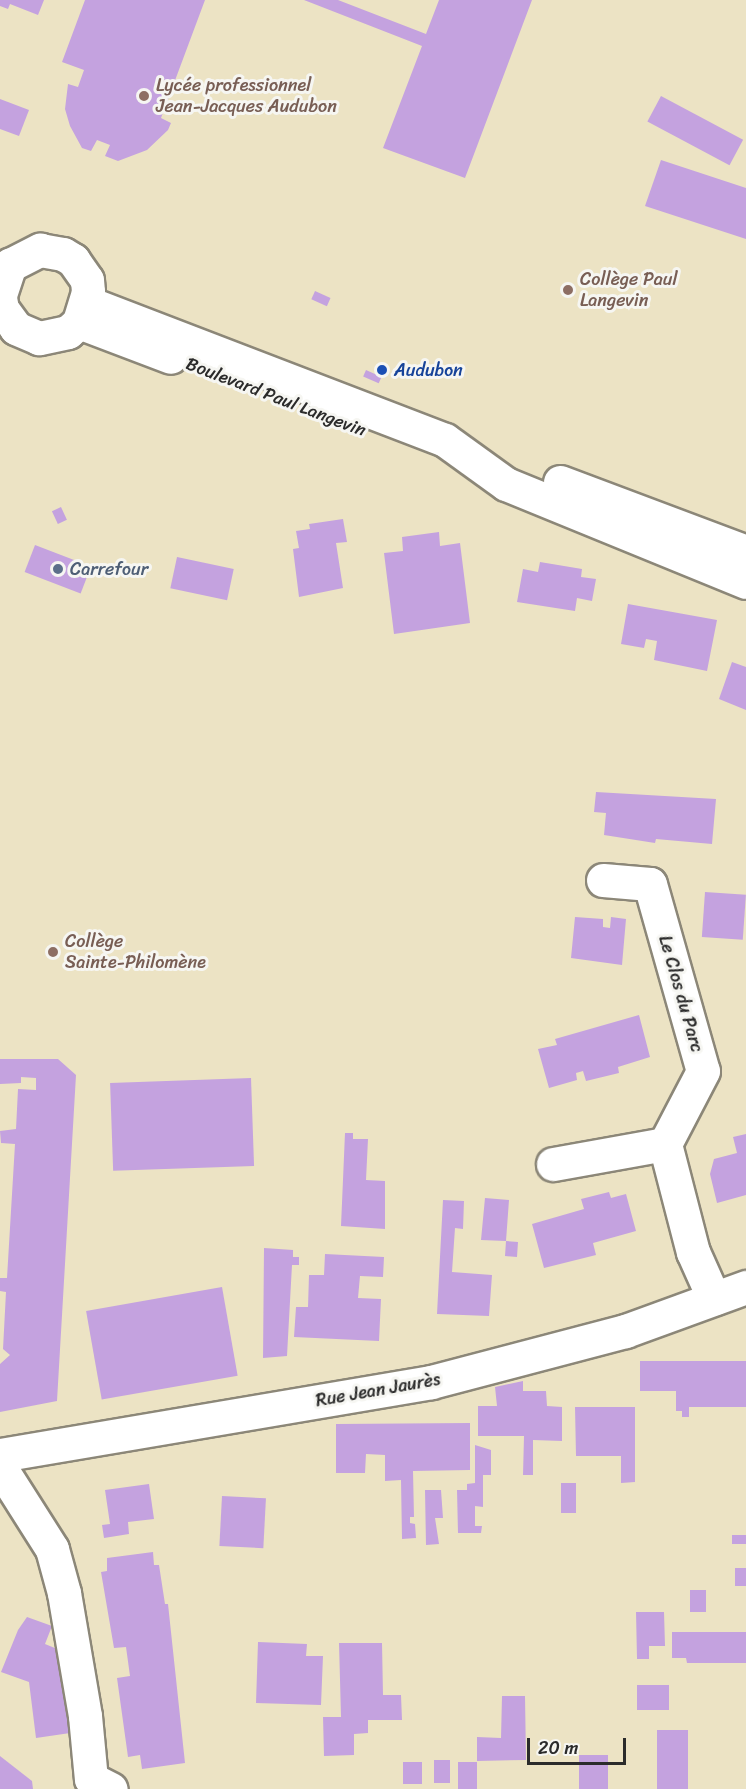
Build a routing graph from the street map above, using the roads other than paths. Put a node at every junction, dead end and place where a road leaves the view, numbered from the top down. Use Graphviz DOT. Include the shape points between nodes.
graph roads {
  1 [pos="3,281"];
  2 [pos="83,313"];
  3 [pos="474,460"];
  4 [pos="746,552"];
  5 [pos="746,582"];
  6 [pos="603,880"];
  7 [pos="665,1143"];
  8 [pos="553,1164"];
  9 [pos="746,1287"];
  10 [pos="714,1299"];
  11 [pos="0,1455"];
  12 [pos="0,1467"];
  13 [pos="94,1786"];
  1 -- 2 [label="street" via="8,320 26,334 54,337"];
  1 -- 2 [label="street" via="40,250 63,254 73,260 87,280"];
  2 -- 3 [label="street, Boulevard Paul Langevin" via="402,422 445,440"];
  3 -- 4 [label="street, Boulevard Paul Langevin" via="509,464 539,474"];
  3 -- 5 [label="street, Boulevard Paul Langevin" via="506,484"];
  6 -- 7 [label="street, Le Clos du Parc" via="650,884 703,1071"];
  7 -- 8 [label="street"];
  7 -- 10 [label="street" via="693,1252"];
  9 -- 10 [label="street, Rue Jean Jaurès"];
  10 -- 11 [label="street, Rue Jean Jaurès" via="625,1331 431,1382"];
  12 -- 13 [label="street" via="52,1549 79,1682"];
}
